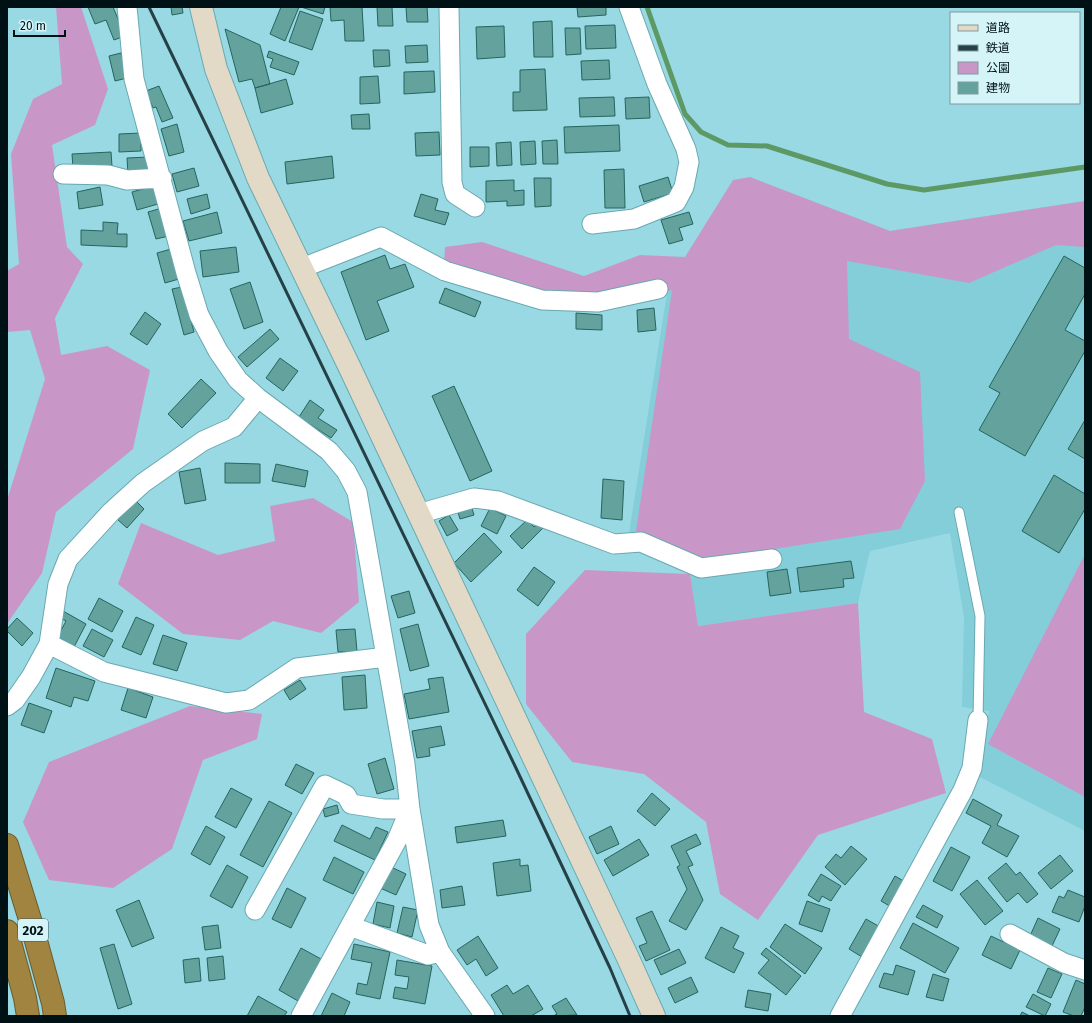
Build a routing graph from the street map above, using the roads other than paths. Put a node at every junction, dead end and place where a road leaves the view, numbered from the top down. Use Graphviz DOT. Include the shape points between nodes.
graph roads {
  1 [pos="127,7"];
  2 [pos="201,7"];
  3 [pos="449,7"];
  4 [pos="629,7"];
  5 [pos="63,174"];
  6 [pos="162,178"];
  7 [pos="475,207"];
  8 [pos="592,224"];
  9 [pos="302,268"];
  10 [pos="658,288"];
  11 [pos="258,398"];
  12 [pos="958,512"];
  13 [pos="418,514"];
  14 [pos="772,558"];
  15 [pos="49,644"];
  16 [pos="386,657"];
  17 [pos="7,706"];
  18 [pos="978,720"];
  19 [pos="410,809"];
  20 [pos="7,845"];
  21 [pos="255,910"];
  22 [pos="350,926"];
  23 [pos="7,931"];
  24 [pos="1010,934"];
  25 [pos="440,952"];
  26 [pos="1085,970"];
  27 [pos="28,1016"];
  28 [pos="55,1016"];
  29 [pos="301,1016"];
  30 [pos="485,1016"];
  31 [pos="654,1016"];
  32 [pos="840,1016"];
  1 -- 6 [label="street" via="134,79"];
  2 -- 9 [label="street" via="216,69 258,178"];
  3 -- 7 [label="street" via="452,182 455,194"];
  4 -- 8 [label="street" via="689,162 684,187 676,202 634,219"];
  5 -- 6 [label="street" via="108,175 127,180"];
  6 -- 11 [label="street" via="199,315 218,351 238,380"];
  9 -- 10 [label="street" via="381,237 445,271 542,300 598,302"];
  9 -- 13 [label="street"];
  11 -- 15 [label="street" via="234,427 203,441 143,483 111,512 68,559 58,584"];
  11 -- 16 [label="street" via="329,451 346,472 357,492"];
  12 -- 18 [label="lane" via="980,616"];
  13 -- 14 [label="street" via="474,498 498,501 614,544 641,542 701,568"];
  13 -- 31 [label="street"];
  15 -- 16 [label="street" via="104,672 226,703 249,700 297,668"];
  15 -- 17 [label="street" via="31,677 15,700"];
  16 -- 19 [label="street" via="405,764"];
  18 -- 32 [label="street" via="972,768 963,790"];
  19 -- 21 [label="street" via="383,809 352,804 346,795 325,785"];
  19 -- 22 [label="street" via="397,840"];
  19 -- 25 [label="street" via="430,925"];
  20 -- 28 [label="highway, 202"];
  22 -- 25 [label="street" via="428,955"];
  22 -- 29 [label="street"];
  23 -- 27 [label="highway, 202"];
  24 -- 26 [label="street" via="1064,963"];
  25 -- 30 [label="street"];
}
